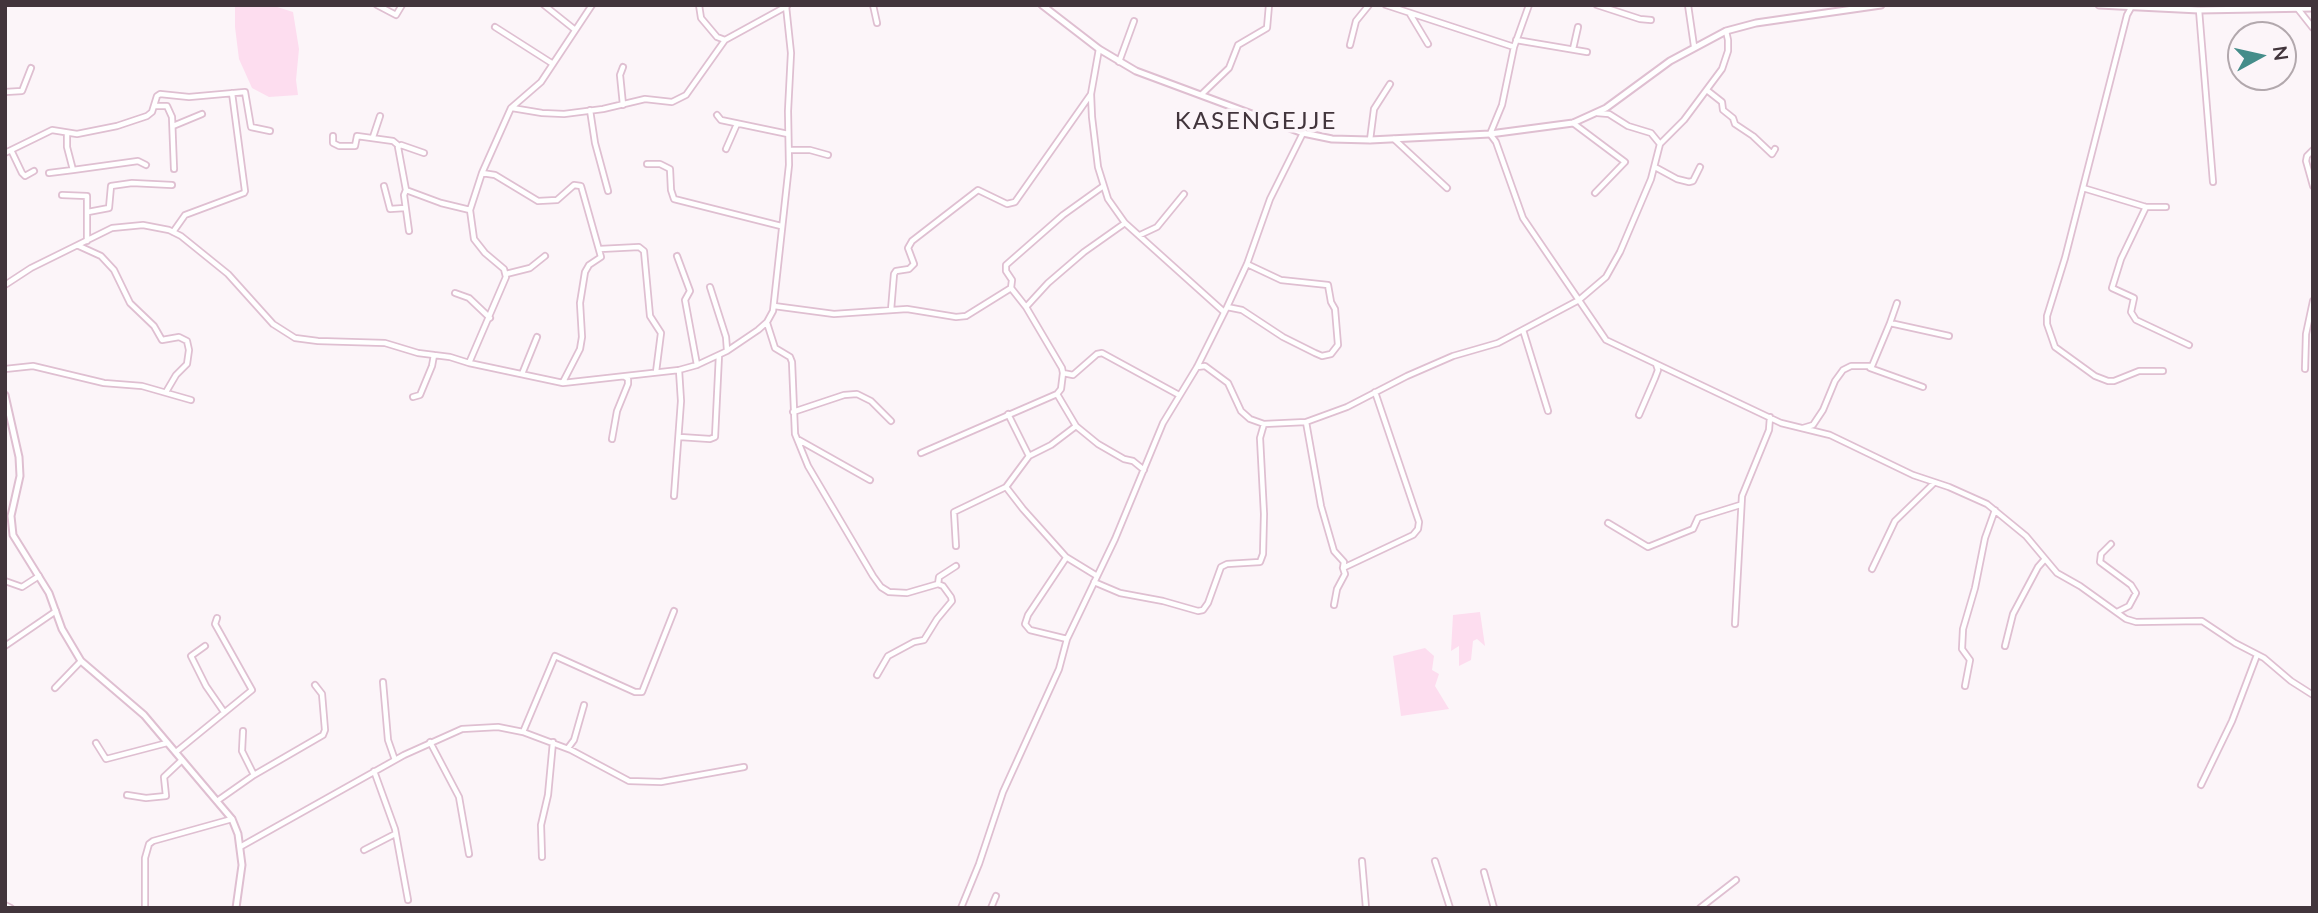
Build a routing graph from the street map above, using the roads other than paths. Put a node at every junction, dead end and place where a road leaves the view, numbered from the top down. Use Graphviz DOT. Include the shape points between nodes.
graph roads {
  1 [pos="377,5"];
  2 [pos="402,5"];
  3 [pos="544,5"];
  4 [pos="592,5"];
  5 [pos="699,5"];
  6 [pos="873,5"];
  7 [pos="1042,5"];
  8 [pos="1368,5"];
  9 [pos="1386,5"];
  10 [pos="1529,5"];
  11 [pos="1597,5"];
  12 [pos="1688,5"];
  13 [pos="1881,5"];
  14 [pos="2099,5"];
  15 [pos="787,6"];
  16 [pos="1268,6"];
  17 [pos="1400,7"];
  18 [pos="1843,7"];
  19 [pos="2132,7"];
  20 [pos="2313,8"];
  21 [pos="1833,9"];
  22 [pos="2298,9"];
  23 [pos="2199,10"];
  24 [pos="1410,14"];
  25 [pos="1651,20"];
  26 [pos="1134,21"];
  27 [pos="877,23"];
  28 [pos="495,27"];
  29 [pos="1578,27"];
  30 [pos="574,29"];
  31 [pos="2313,29"];
  32 [pos="1726,31"];
  33 [pos="725,40"];
  34 [pos="1516,40"];
  35 [pos="1428,44"];
  36 [pos="1350,45"];
  37 [pos="1694,46"];
  38 [pos="1514,47"];
  39 [pos="1099,49"];
  40 [pos="1573,49"];
  41 [pos="1587,52"];
  42 [pos="1119,62"];
  43 [pos="553,64"];
  44 [pos="623,66"];
  45 [pos="31,68"];
  46 [pos="1390,84"];
  47 [pos="1707,91"];
  48 [pos="5,92"];
  49 [pos="232,93"];
  50 [pos="1091,94"];
  51 [pos="1202,94"];
  52 [pos="623,104"];
  53 [pos="155,106"];
  54 [pos="511,108"];
  55 [pos="590,110"];
  56 [pos="1597,113"];
  57 [pos="202,114"];
  58 [pos="717,115"];
  59 [pos="380,116"];
  60 [pos="1573,123"];
  61 [pos="737,124"];
  62 [pos="173,125"];
  63 [pos="270,131"];
  64 [pos="67,133"];
  65 [pos="1303,133"];
  66 [pos="788,134"];
  67 [pos="1490,134"];
  68 [pos="333,136"];
  69 [pos="373,137"];
  70 [pos="1394,139"];
  71 [pos="1370,140"];
  72 [pos="1660,144"];
  73 [pos="399,146"];
  74 [pos="726,149"];
  75 [pos="1775,149"];
  76 [pos="789,150"];
  77 [pos="2313,150"];
  78 [pos="8,151"];
  79 [pos="424,153"];
  80 [pos="828,155"];
  81 [pos="647,164"];
  82 [pos="146,165"];
  83 [pos="1655,167"];
  84 [pos="1700,167"];
  85 [pos="174,169"];
  86 [pos="73,170"];
  87 [pos="34,171"];
  88 [pos="50,173"];
  89 [pos="482,173"];
  90 [pos="2213,182"];
  91 [pos="173,185"];
  92 [pos="384,186"];
  93 [pos="2313,186"];
  94 [pos="1102,187"];
  95 [pos="1447,188"];
  96 [pos="2083,188"];
  97 [pos="406,190"];
  98 [pos="608,191"];
  99 [pos="1595,193"];
  100 [pos="1184,194"];
  101 [pos="62,195"];
  102 [pos="2146,207"];
  103 [pos="2166,207"];
  104 [pos="405,208"];
  105 [pos="470,210"];
  106 [pos="88,212"];
  107 [pos="1125,223"];
  108 [pos="781,226"];
  109 [pos="409,231"];
  110 [pos="173,232"];
  111 [pos="1139,235"];
  112 [pos="87,241"];
  113 [pos="78,245"];
  114 [pos="599,250"];
  115 [pos="545,256"];
  116 [pos="677,256"];
  117 [pos="1247,264"];
  118 [pos="506,274"];
  119 [pos="5,285"];
  120 [pos="710,287"];
  121 [pos="1011,288"];
  122 [pos="455,293"];
  123 [pos="1579,300"];
  124 [pos="2313,301"];
  125 [pos="1897,303"];
  126 [pos="774,306"];
  127 [pos="1026,307"];
  128 [pos="1226,309"];
  129 [pos="891,310"];
  130 [pos="490,318"];
  131 [pos="767,322"];
  132 [pos="1890,323"];
  133 [pos="1523,330"];
  134 [pos="1949,336"];
  135 [pos="537,337"];
  136 [pos="2189,345"];
  137 [pos="727,351"];
  138 [pos="434,355"];
  139 [pos="719,355"];
  140 [pos="469,363"];
  141 [pos="1656,363"];
  142 [pos="697,365"];
  143 [pos="1197,367"];
  144 [pos="1870,368"];
  145 [pos="5,369"];
  146 [pos="2305,369"];
  147 [pos="679,370"];
  148 [pos="2164,371"];
  149 [pos="656,372"];
  150 [pos="1063,373"];
  151 [pos="522,374"];
  152 [pos="624,376"];
  153 [pos="563,383"];
  154 [pos="1923,387"];
  155 [pos="1375,392"];
  156 [pos="166,393"];
  157 [pos="1056,394"];
  158 [pos="5,395"];
  159 [pos="1180,395"];
  160 [pos="413,397"];
  161 [pos="191,400"];
  162 [pos="1548,411"];
  163 [pos="793,412"];
  164 [pos="1008,414"];
  165 [pos="1639,415"];
  166 [pos="1770,417"];
  167 [pos="891,421"];
  168 [pos="1306,422"];
  169 [pos="1264,424"];
  170 [pos="1076,426"];
  171 [pos="1802,429"];
  172 [pos="679,437"];
  173 [pos="612,439"];
  174 [pos="798,440"];
  175 [pos="921,453"];
  176 [pos="1029,456"];
  177 [pos="1144,470"];
  178 [pos="870,480"];
  179 [pos="1935,482"];
  180 [pos="1006,487"];
  181 [pos="674,496"];
  182 [pos="1740,505"];
  183 [pos="1996,510"];
  184 [pos="1608,523"];
  185 [pos="2111,544"];
  186 [pos="956,546"];
  187 [pos="1066,557"];
  188 [pos="2045,559"];
  189 [pos="956,566"];
  190 [pos="1343,568"];
  191 [pos="1872,569"];
  192 [pos="39,575"];
  193 [pos="1097,576"];
  194 [pos="5,582"];
  195 [pos="1094,582"];
  196 [pos="938,584"];
  197 [pos="1334,605"];
  198 [pos="56,611"];
  199 [pos="674,611"];
  200 [pos="2116,612"];
  201 [pos="217,618"];
  202 [pos="1734,624"];
  203 [pos="1067,639"];
  204 [pos="5,646"];
  205 [pos="205,646"];
  206 [pos="2005,646"];
  207 [pos="2257,655"];
  208 [pos="80,661"];
  209 [pos="877,675"];
  210 [pos="383,682"];
  211 [pos="315,685"];
  212 [pos="1965,686"];
  213 [pos="55,688"];
  214 [pos="2313,695"];
  215 [pos="584,705"];
  216 [pos="224,712"];
  217 [pos="243,731"];
  218 [pos="523,732"];
  219 [pos="430,742"];
  220 [pos="553,742"];
  221 [pos="96,743"];
  222 [pos="168,743"];
  223 [pos="568,748"];
  224 [pos="177,752"];
  225 [pos="182,760"];
  226 [pos="395,760"];
  227 [pos="744,767"];
  228 [pos="374,771"];
  229 [pos="254,775"];
  230 [pos="2201,785"];
  231 [pos="127,794"];
  232 [pos="217,801"];
  233 [pos="232,819"];
  234 [pos="395,834"];
  235 [pos="240,847"];
  236 [pos="364,850"];
  237 [pos="469,854"];
  238 [pos="542,857"];
  239 [pos="1435,860"];
  240 [pos="1362,862"];
  241 [pos="1484,872"];
  242 [pos="1736,880"];
  243 [pos="996,897"];
  244 [pos="408,900"];
  245 [pos="5,905"];
  246 [pos="11,908"];
  247 [pos="145,908"];
  248 [pos="236,908"];
  249 [pos="961,908"];
  250 [pos="991,908"];
  251 [pos="1366,908"];
  252 [pos="1450,908"];
  253 [pos="1494,908"];
  254 [pos="1700,908"];
  1 -- 2 [label="street" via="396,15"];
  3 -- 30 [label="street"];
  4 -- 30 [label="street"];
  5 -- 33 [label="street" via="701,18"];
  6 -- 27 [label="street"];
  7 -- 39 [label="street"];
  8 -- 36 [label="street" via="1356,21"];
  9 -- 17 [label="street"];
  10 -- 34 [label="street"];
  11 -- 25 [label="street"];
  12 -- 37 [label="street"];
  13 -- 18 [label="street"];
  14 -- 19 [label="street"];
  15 -- 33 [label="street"];
  15 -- 66 [label="street" via="791,69"];
  16 -- 51 [label="street" via="1266,27 1238,45 1230,66"];
  17 -- 24 [label="street"];
  18 -- 21 [label="street"];
  19 -- 23 [label="street"];
  19 -- 96 [label="street"];
  20 -- 22 [label="street"];
  21 -- 32 [label="street"];
  22 -- 23 [label="street"];
  22 -- 31 [label="street"];
  23 -- 90 [label="street"];
  24 -- 35 [label="street"];
  24 -- 38 [label="street"];
  26 -- 42 [label="street"];
  28 -- 43 [label="street"];
  29 -- 40 [label="street"];
  30 -- 43 [label="street"];
  32 -- 37 [label="street"];
  32 -- 47 [label="street" via="1727,57"];
  33 -- 52 [label="street" via="682,98"];
  34 -- 38 [label="street"];
  34 -- 40 [label="street"];
  37 -- 56 [label="street"];
  38 -- 67 [label="street" via="1502,105"];
  39 -- 42 [label="street"];
  39 -- 50 [label="street"];
  40 -- 41 [label="street"];
  42 -- 51 [label="street"];
  43 -- 54 [label="street" via="541,82"];
  44 -- 52 [label="street"];
  45 -- 48 [label="street" via="21,92"];
  46 -- 71 [label="street" via="1374,109"];
  47 -- 72 [label="street"];
  47 -- 75 [label="street" via="1722,102 1735,124 1772,153"];
  49 -- 53 [label="street" via="160,94"];
  49 -- 63 [label="street" via="246,93 251,127"];
  49 -- 110 [label="street" via="245,191 185,215"];
  50 -- 94 [label="street"];
  50 -- 129 [label="street" via="1015,202 1007,204 978,190 912,242 908,248 914,264 894,274"];
  51 -- 65 [label="street"];
  52 -- 55 [label="street"];
  53 -- 62 [label="street" via="167,106"];
  53 -- 64 [label="street" via="147,116 123,125"];
  54 -- 55 [label="street" via="549,114"];
  54 -- 89 [label="street"];
  55 -- 98 [label="street"];
  56 -- 60 [label="street"];
  56 -- 72 [label="street" via="1651,133"];
  57 -- 62 [label="street"];
  58 -- 61 [label="street" via="719,120"];
  59 -- 69 [label="street"];
  60 -- 67 [label="street"];
  60 -- 99 [label="street" via="1625,162"];
  61 -- 66 [label="street"];
  61 -- 74 [label="street"];
  62 -- 85 [label="street"];
  64 -- 78 [label="street" via="47,132"];
  64 -- 86 [label="street"];
  65 -- 71 [label="street"];
  65 -- 117 [label="street" via="1270,199"];
  66 -- 76 [label="street"];
  67 -- 70 [label="street"];
  67 -- 123 [label="street" via="1523,218"];
  68 -- 69 [label="street" via="334,144 346,147 355,146 356,136"];
  69 -- 73 [label="street"];
  70 -- 71 [label="street"];
  70 -- 95 [label="street"];
  72 -- 83 [label="street"];
  73 -- 79 [label="street"];
  73 -- 97 [label="street"];
  76 -- 80 [label="street"];
  76 -- 108 [label="street"];
  77 -- 93 [label="street" via="2306,158"];
  78 -- 87 [label="street" via="24,176"];
  81 -- 108 [label="street" via="670,169 674,199"];
  82 -- 86 [label="street" via="138,161"];
  83 -- 84 [label="street" via="1687,182 1693,181"];
  83 -- 123 [label="street" via="1620,253 1606,277"];
  86 -- 88 [label="street"];
  89 -- 105 [label="street"];
  89 -- 114 [label="street" via="495,175 543,202 557,200 579,185"];
  91 -- 106 [label="street" via="111,186 109,208"];
  92 -- 104 [label="street" via="390,209"];
  94 -- 107 [label="street"];
  94 -- 121 [label="street" via="1006,265"];
  96 -- 102 [label="street"];
  96 -- 148 [label="street" via="2047,316 2052,341 2108,381 2139,371"];
  97 -- 104 [label="street"];
  97 -- 105 [label="street"];
  100 -- 111 [label="street" via="1157,227"];
  101 -- 106 [label="street" via="87,196"];
  102 -- 103 [label="street"];
  102 -- 136 [label="street" via="2112,288 2134,298 2131,314 2136,320"];
  104 -- 109 [label="street"];
  105 -- 118 [label="street" via="476,242"];
  106 -- 112 [label="street"];
  107 -- 111 [label="street"];
  107 -- 127 [label="street" via="1068,266"];
  108 -- 126 [label="street"];
  110 -- 112 [label="street" via="124,226"];
  110 -- 138 [label="street" via="228,274 273,324 295,338 377,342"];
  111 -- 128 [label="street"];
  112 -- 113 [label="street"];
  113 -- 119 [label="street"];
  113 -- 156 [label="street" via="101,256 114,270 131,303 162,340 179,337 187,341 187,364"];
  114 -- 149 [label="street" via="639,247 644,251 650,316 660,333"];
  114 -- 153 [label="street" via="600,258 585,272 580,349"];
  115 -- 118 [label="street" via="530,268"];
  116 -- 142 [label="street" via="690,291 685,300"];
  117 -- 128 [label="street"];
  117 -- 128 [label="street" via="1281,280 1328,285 1338,345 1322,356 1242,310"];
  118 -- 130 [label="street"];
  120 -- 137 [label="street"];
  121 -- 127 [label="street"];
  121 -- 129 [label="street" via="961,317"];
  122 -- 130 [label="street" via="469,298"];
  123 -- 133 [label="street"];
  123 -- 141 [label="street" via="1606,340"];
  124 -- 146 [label="street"];
  125 -- 132 [label="street"];
  126 -- 129 [label="street" via="834,314"];
  126 -- 131 [label="street"];
  127 -- 150 [label="street"];
  128 -- 143 [label="street"];
  130 -- 140 [label="street"];
  131 -- 137 [label="street"];
  131 -- 163 [label="street" via="774,346 792,362"];
  132 -- 134 [label="street"];
  132 -- 144 [label="street"];
  133 -- 155 [label="street"];
  133 -- 162 [label="street"];
  135 -- 151 [label="street"];
  137 -- 139 [label="street"];
  138 -- 140 [label="street"];
  138 -- 160 [label="street" via="420,395"];
  139 -- 142 [label="street"];
  139 -- 172 [label="street" via="715,437"];
  140 -- 151 [label="street"];
  141 -- 165 [label="street" via="1656,378"];
  141 -- 166 [label="street"];
  142 -- 147 [label="street"];
  143 -- 159 [label="street"];
  143 -- 169 [label="street" via="1205,366 1228,383 1241,411"];
  144 -- 154 [label="street"];
  144 -- 171 [label="street" via="1843,370 1813,425"];
  145 -- 156 [label="street" via="33,366"];
  147 -- 149 [label="street"];
  147 -- 172 [label="street"];
  149 -- 152 [label="street"];
  150 -- 157 [label="street"];
  150 -- 159 [label="street" via="1073,375 1102,353"];
  151 -- 153 [label="street"];
  152 -- 153 [label="street"];
  152 -- 173 [label="street" via="628,387"];
  155 -- 168 [label="street"];
  155 -- 190 [label="street" via="1418,529"];
  156 -- 161 [label="street"];
  157 -- 164 [label="street"];
  157 -- 170 [label="street"];
  158 -- 192 [label="street" via="19,457 13,535"];
  159 -- 177 [label="street"];
  163 -- 167 [label="street" via="857,394"];
  163 -- 174 [label="street"];
  164 -- 175 [label="street"];
  164 -- 176 [label="street"];
  166 -- 171 [label="street"];
  166 -- 182 [label="street"];
  168 -- 169 [label="street"];
  168 -- 190 [label="street" via="1321,506"];
  169 -- 195 [label="street" via="1260,438 1264,514 1260,562 1221,568 1208,603 1198,611 1120,593"];
  170 -- 176 [label="street"];
  170 -- 177 [label="street"];
  171 -- 179 [label="street" via="1830,435"];
  172 -- 181 [label="street"];
  174 -- 178 [label="street"];
  174 -- 196 [label="street" via="840,523 881,587 901,593"];
  176 -- 180 [label="street"];
  177 -- 193 [label="street"];
  179 -- 183 [label="street"];
  179 -- 191 [label="street" via="1895,521"];
  180 -- 186 [label="street" via="954,512"];
  180 -- 187 [label="street"];
  182 -- 184 [label="street" via="1698,518 1693,529 1648,547"];
  182 -- 202 [label="street"];
  183 -- 188 [label="street"];
  183 -- 212 [label="street" via="1964,629 1962,649 1970,660"];
  185 -- 200 [label="street" via="2101,554 2101,562 2136,593 2129,606"];
  187 -- 193 [label="street"];
  187 -- 203 [label="street" via="1025,624 1030,631"];
  188 -- 200 [label="street" via="2057,573"];
  188 -- 206 [label="street" via="2013,614"];
  189 -- 196 [label="street" via="939,576"];
  190 -- 197 [label="street"];
  192 -- 194 [label="street" via="22,587"];
  192 -- 198 [label="street"];
  193 -- 195 [label="street"];
  195 -- 203 [label="street"];
  196 -- 209 [label="street" via="951,601 924,640 888,656"];
  198 -- 204 [label="street"];
  198 -- 208 [label="street"];
  199 -- 218 [label="street" via="642,692 555,656"];
  200 -- 207 [label="street" via="2131,622 2203,621"];
  201 -- 216 [label="street" via="215,624 253,689"];
  203 -- 249 [label="street" via="1059,669 1003,792"];
  205 -- 216 [label="street" via="191,656"];
  207 -- 214 [label="street"];
  207 -- 230 [label="street"];
  208 -- 213 [label="street"];
  208 -- 222 [label="street" via="144,715"];
  210 -- 226 [label="street" via="388,740"];
  211 -- 229 [label="street" via="322,694 323,735"];
  215 -- 223 [label="street"];
  216 -- 224 [label="street"];
  217 -- 229 [label="street" via="242,751"];
  218 -- 219 [label="street" via="475,727"];
  218 -- 220 [label="street"];
  219 -- 226 [label="street"];
  219 -- 237 [label="street" via="458,797"];
  220 -- 223 [label="street"];
  220 -- 238 [label="street" via="541,825"];
  221 -- 222 [label="street" via="106,759"];
  222 -- 224 [label="street"];
  223 -- 227 [label="street" via="629,781 661,782"];
  224 -- 225 [label="street"];
  225 -- 231 [label="street" via="164,777 166,796"];
  225 -- 232 [label="street"];
  226 -- 228 [label="street"];
  228 -- 234 [label="street"];
  228 -- 235 [label="street"];
  229 -- 232 [label="street"];
  232 -- 233 [label="street"];
  233 -- 235 [label="street"];
  233 -- 247 [label="street" via="149,844"];
  234 -- 236 [label="street"];
  234 -- 244 [label="street"];
  235 -- 248 [label="street"];
  239 -- 252 [label="street"];
  240 -- 251 [label="street"];
  241 -- 253 [label="street"];
  242 -- 254 [label="street"];
  243 -- 250 [label="street"];
  245 -- 246 [label="street"];
}
